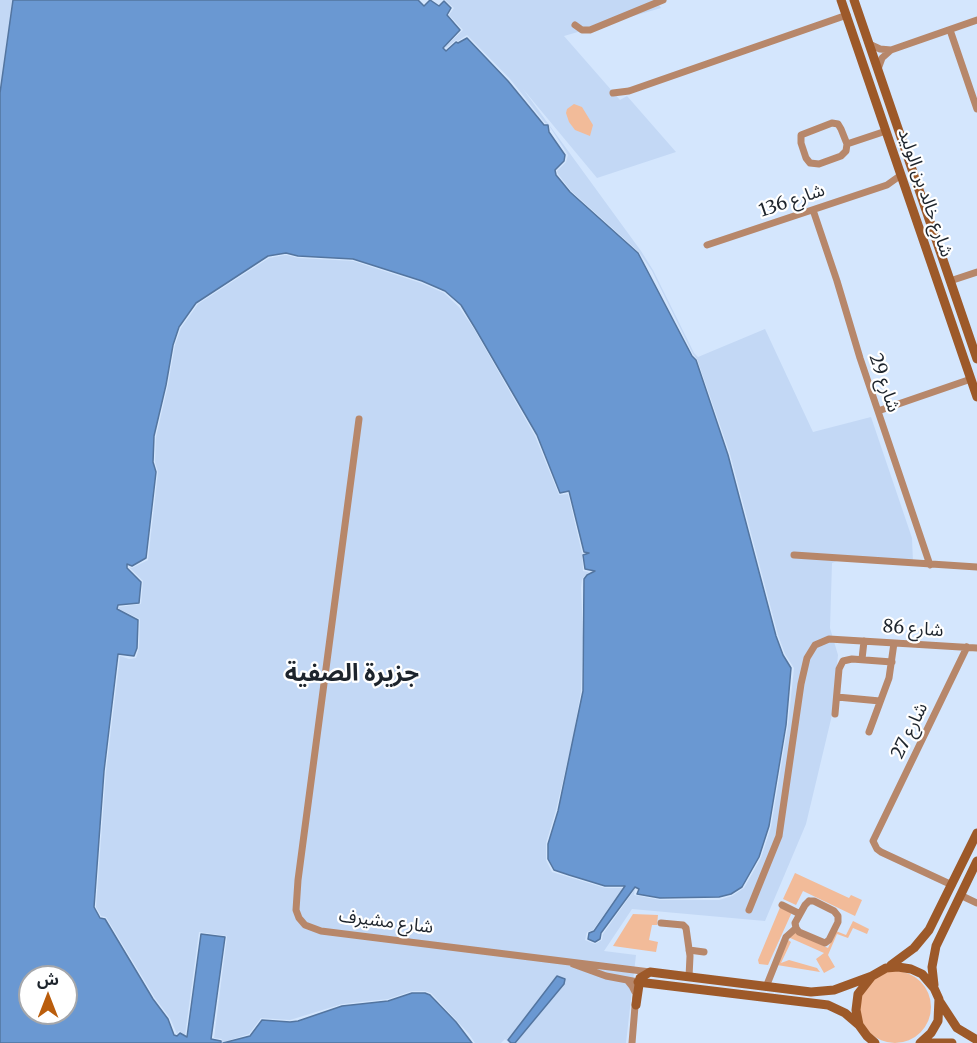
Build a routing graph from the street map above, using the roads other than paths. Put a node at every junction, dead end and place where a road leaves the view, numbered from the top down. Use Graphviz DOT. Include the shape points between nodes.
graph roads {
  1 [pos="663,0"];
  2 [pos="842,0"];
  3 [pos="854,0"];
  4 [pos="847,15"];
  5 [pos="977,21"];
  6 [pos="575,24"];
  7 [pos="950,30"];
  8 [pos="869,44"];
  9 [pos="891,50"];
  10 [pos="878,69"];
  11 [pos="629,91"];
  12 [pos="613,93"];
  13 [pos="975,98"];
  14 [pos="619,100"];
  15 [pos="977,109"];
  16 [pos="886,131"];
  17 [pos="846,144"];
  18 [pos="901,175"];
  19 [pos="887,185"];
  20 [pos="905,185"];
  21 [pos="922,199"];
  22 [pos="910,202"];
  23 [pos="813,210"];
  24 [pos="928,214"];
  25 [pos="916,218"];
  26 [pos="707,245"];
  27 [pos="977,272"];
  28 [pos="950,281"];
  29 [pos="973,340"];
  30 [pos="977,359"];
  31 [pos="971,379"];
  32 [pos="977,397"];
  33 [pos="878,411"];
  34 [pos="359,419"];
  35 [pos="794,555"];
  36 [pos="930,565"];
  37 [pos="977,567"];
  38 [pos="864,641"];
  39 [pos="894,643"];
  40 [pos="967,647"];
  41 [pos="977,648"];
  42 [pos="862,659"];
  43 [pos="892,662"];
  44 [pos="837,697"];
  45 [pos="880,701"];
  46 [pos="835,714"];
  47 [pos="869,732"];
  48 [pos="977,833"];
  49 [pos="977,861"];
  50 [pos="952,885"];
  51 [pos="960,895"];
  52 [pos="977,903"];
  53 [pos="782,905"];
  54 [pos="749,909"];
  55 [pos="800,914"];
  56 [pos="661,923"];
  57 [pos="796,928"];
  58 [pos="689,950"];
  59 [pos="704,952"];
  60 [pos="562,961"];
  61 [pos="886,968"];
  62 [pos="650,972"];
  63 [pos="872,976"];
  64 [pos="689,977"];
  65 [pos="626,980"];
  66 [pos="638,982"];
  67 [pos="653,984"];
  68 [pos="766,987"];
  69 [pos="934,988"];
  70 [pos="939,999"];
  71 [pos="636,1005"];
  72 [pos="861,1028"];
  73 [pos="977,1040"];
  74 [pos="632,1043"];
  75 [pos="866,1043"];
  76 [pos="876,1043"];
  77 [pos="921,1043"];
  78 [pos="952,1043"];
  1 -- 6 [label="street" via="590,30"];
  2 -- 4 [label="main road, شارع خالد بن الوليد"];
  3 -- 8 [label="main road, شارع خالد بن الوليد"];
  4 -- 11 [label="street"];
  4 -- 16 [label="main road, شارع خالد بن الوليد"];
  5 -- 7 [label="street"];
  7 -- 9 [label="street"];
  7 -- 13 [label="street"];
  8 -- 9 [label="street"];
  8 -- 10 [label="main road, شارع خالد بن الوليد"];
  9 -- 10 [label="street"];
  10 -- 21 [label="main road, شارع خالد بن الوليد"];
  11 -- 12 [label="street"];
  11 -- 14 [label="street"];
  13 -- 15 [label="street"];
  16 -- 17 [label="street"];
  16 -- 18 [label="main road, شارع خالد بن الوليد"];
  17 -- 17 [label="street" via="840,126 832,123 800,138 806,158 813,164 841,156"];
  18 -- 19 [label="street, شارع 136"];
  18 -- 20 [label="main road, شارع خالد بن الوليد"];
  19 -- 20 [label="street, شارع 136"];
  19 -- 23 [label="street, شارع 136"];
  20 -- 22 [label="main road, شارع خالد بن الوليد"];
  21 -- 22 [label="main road" via="917,204"];
  21 -- 24 [label="main road, شارع خالد بن الوليد"];
  22 -- 25 [label="main road, شارع خالد بن الوليد"];
  23 -- 26 [label="street, شارع 136"];
  23 -- 33 [label="street, شارع 29"];
  24 -- 25 [label="main road" via="921,213"];
  24 -- 28 [label="main road, شارع خالد بن الوليد"];
  25 -- 31 [label="main road, شارع خالد بن الوليد"];
  27 -- 28 [label="street"];
  28 -- 29 [label="main road, شارع خالد بن الوليد"];
  29 -- 30 [label="main road, شارع خالد بن الوليد"];
  31 -- 32 [label="main road, شارع خالد بن الوليد"];
  31 -- 33 [label="street"];
  33 -- 36 [label="street, شارع 29"];
  34 -- 60 [label="street, شارع مشيرف" via="296,910 304,925 312,929"];
  35 -- 36 [label="street"];
  36 -- 37 [label="street"];
  38 -- 39 [label="street, شارع 86"];
  38 -- 42 [label="street"];
  38 -- 54 [label="street, شارع 86" via="829,639 810,651 798,697 783,824"];
  39 -- 40 [label="street, شارع 86"];
  39 -- 43 [label="street"];
  40 -- 41 [label="street, شارع 86"];
  40 -- 50 [label="street, شارع 27" via="873,841 877,849"];
  42 -- 43 [label="street"];
  42 -- 44 [label="street" via="849,659 841,664"];
  43 -- 45 [label="street"];
  44 -- 45 [label="street"];
  44 -- 46 [label="street"];
  45 -- 47 [label="street"];
  48 -- 50 [label="main road"];
  49 -- 51 [label="main road"];
  50 -- 61 [label="main road" via="922,940"];
  51 -- 52 [label="street"];
  51 -- 69 [label="main road" via="936,946"];
  53 -- 55 [label="street"];
  55 -- 57 [label="street"];
  55 -- 57 [label="street" via="806,903 812,901 834,911 838,919 825,943"];
  56 -- 58 [label="street" via="685,926"];
  57 -- 68 [label="street" via="786,937"];
  58 -- 59 [label="street"];
  58 -- 64 [label="street"];
  60 -- 62 [label="street, شارع مشيرف"];
  60 -- 65 [label="street, شارع مشيرف"];
  61 -- 63 [label="main road, شارع مشيرف"];
  61 -- 69 [label="main road" via="911,969 927,978"];
  62 -- 64 [label="main road, شارع مشيرف"];
  62 -- 66 [label="main road"];
  63 -- 68 [label="main road, شارع مشيرف" via="823,992"];
  63 -- 72 [label="main road" via="858,994 856,1010"];
  64 -- 68 [label="main road, شارع مشيرف"];
  65 -- 66 [label="street, شارع مشيرف"];
  65 -- 71 [label="street" via="635,990"];
  66 -- 67 [label="main road, شارع مشيرف"];
  66 -- 71 [label="main road"];
  67 -- 71 [label="street" via="642,992"];
  67 -- 72 [label="main road, شارع مشيرف" via="828,1005 845,1013"];
  69 -- 70 [label="main road"];
  70 -- 73 [label="main road" via="957,1028"];
  70 -- 77 [label="main road" via="935,1027"];
  71 -- 74 [label="street"];
  72 -- 75 [label="main road"];
  72 -- 76 [label="main road, شارع مشيرف"];
  77 -- 78 [label="main road"];
}
